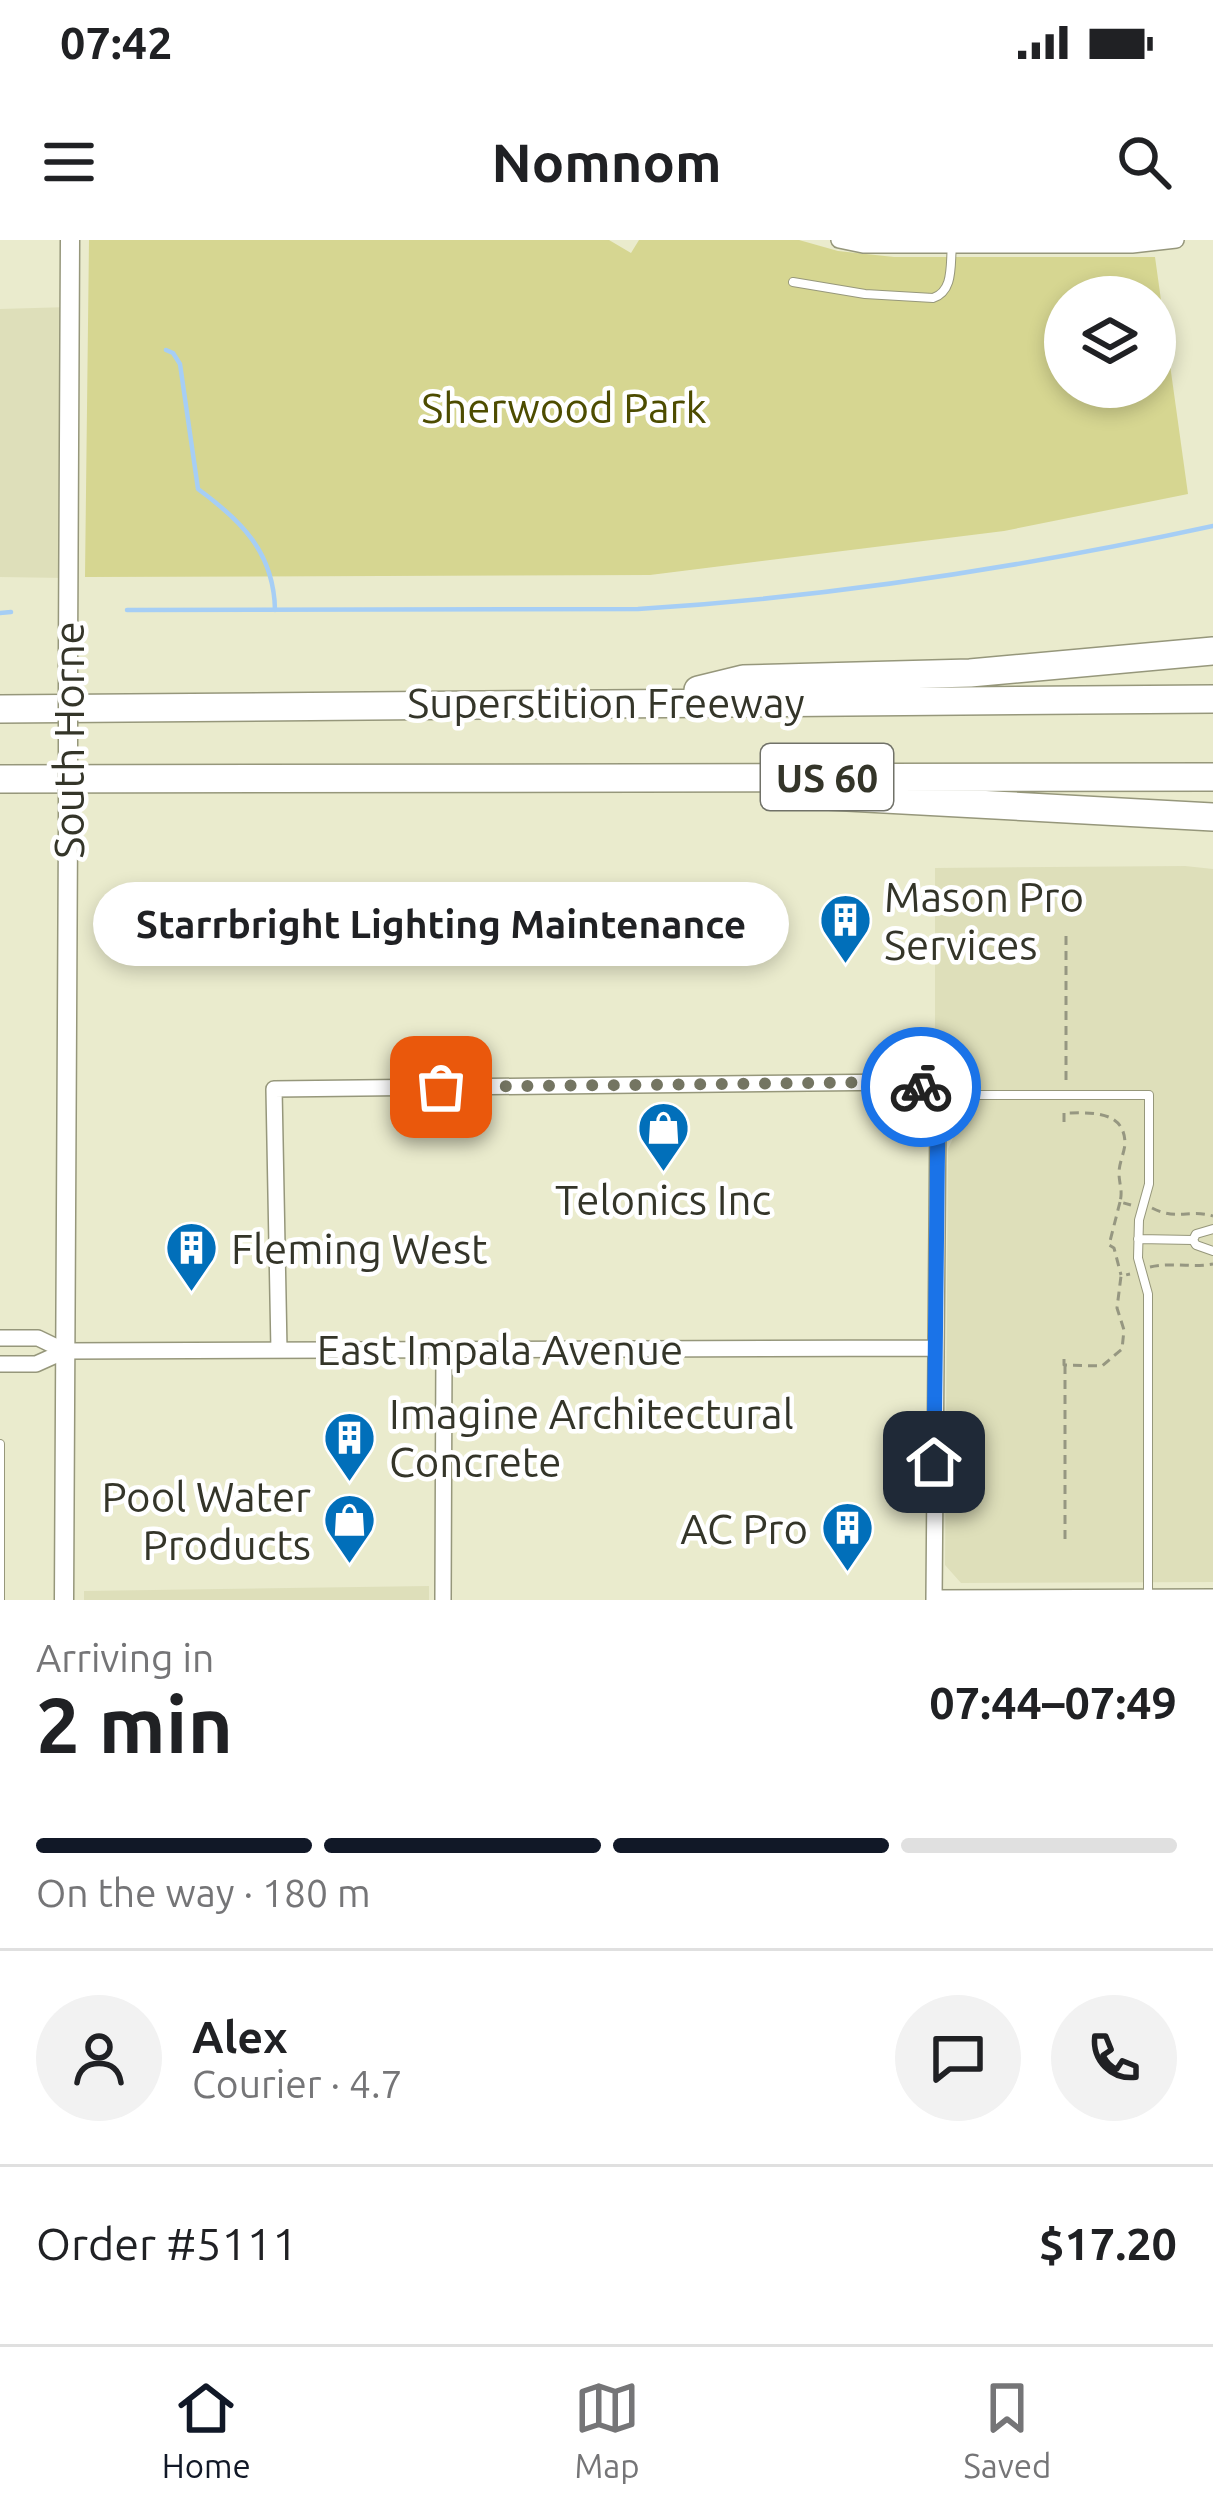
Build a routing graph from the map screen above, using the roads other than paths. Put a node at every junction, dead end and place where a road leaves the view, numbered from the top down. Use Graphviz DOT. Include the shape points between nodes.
graph roads {
  1 [pos="70,240"];
  2 [pos="839,240"];
  3 [pos="1176,240"];
  4 [pos="952,242"];
  5 [pos="793,282"];
  6 [pos="1213,651"];
  7 [pos="1213,699"];
  8 [pos="652,701"];
  9 [pos="0,709"];
  10 [pos="1213,776"];
  11 [pos="440,778"];
  12 [pos="0,779"];
  13 [pos="1213,817"];
  14 [pos="932,1090"];
  15 [pos="1213,1229"];
  16 [pos="1138,1239"];
  17 [pos="1192,1240"];
  18 [pos="1213,1251"];
  19 [pos="0,1338"];
  20 [pos="934,1348"];
  21 [pos="279,1350"];
  22 [pos="444,1350"];
  23 [pos="65,1351"];
  24 [pos="0,1364"];
  25 [pos="0,1444"];
  26 [pos="1213,1597"];
  27 [pos="1148,1598"];
  28 [pos="934,1599"];
  29 [pos="0,1600"];
  30 [pos="64,1600"];
  31 [pos="443,1600"];
  1 -- 23 [label="street, South Horne, bridge"];
  2 -- 4 [label="street"];
  3 -- 4 [label="street"];
  4 -- 5 [label="lane" via="948,287 933,298"];
  6 -- 8 [label="highway" via="970,674 742,679"];
  7 -- 8 [label="highway, Superstition Freeway / US 60"];
  8 -- 9 [label="highway, Superstition Freeway / US 60"];
  10 -- 11 [label="highway, Superstition Freeway / US 60"];
  11 -- 12 [label="highway, Superstition Freeway / US 60"];
  11 -- 13 [label="highway"];
  14 -- 16 [label="lane" via="1149,1095 1149,1184"];
  14 -- 20 [label="street"];
  14 -- 21 [label="street" via="903,1082 274,1089"];
  15 -- 17 [label="lane"];
  16 -- 17 [label="lane"];
  16 -- 27 [label="lane" via="1148,1294"];
  17 -- 18 [label="lane"];
  19 -- 23 [label="street" via="38,1338"];
  20 -- 22 [label="street, East Impala Avenue"];
  20 -- 28 [label="street"];
  21 -- 22 [label="street, East Impala Avenue"];
  21 -- 23 [label="street, East Impala Avenue"];
  22 -- 31 [label="street"];
  23 -- 24 [label="street" via="37,1364"];
  23 -- 30 [label="street, South Horne"];
  25 -- 29 [label="lane"];
  26 -- 27 [label="street"];
  27 -- 28 [label="street"];
}
